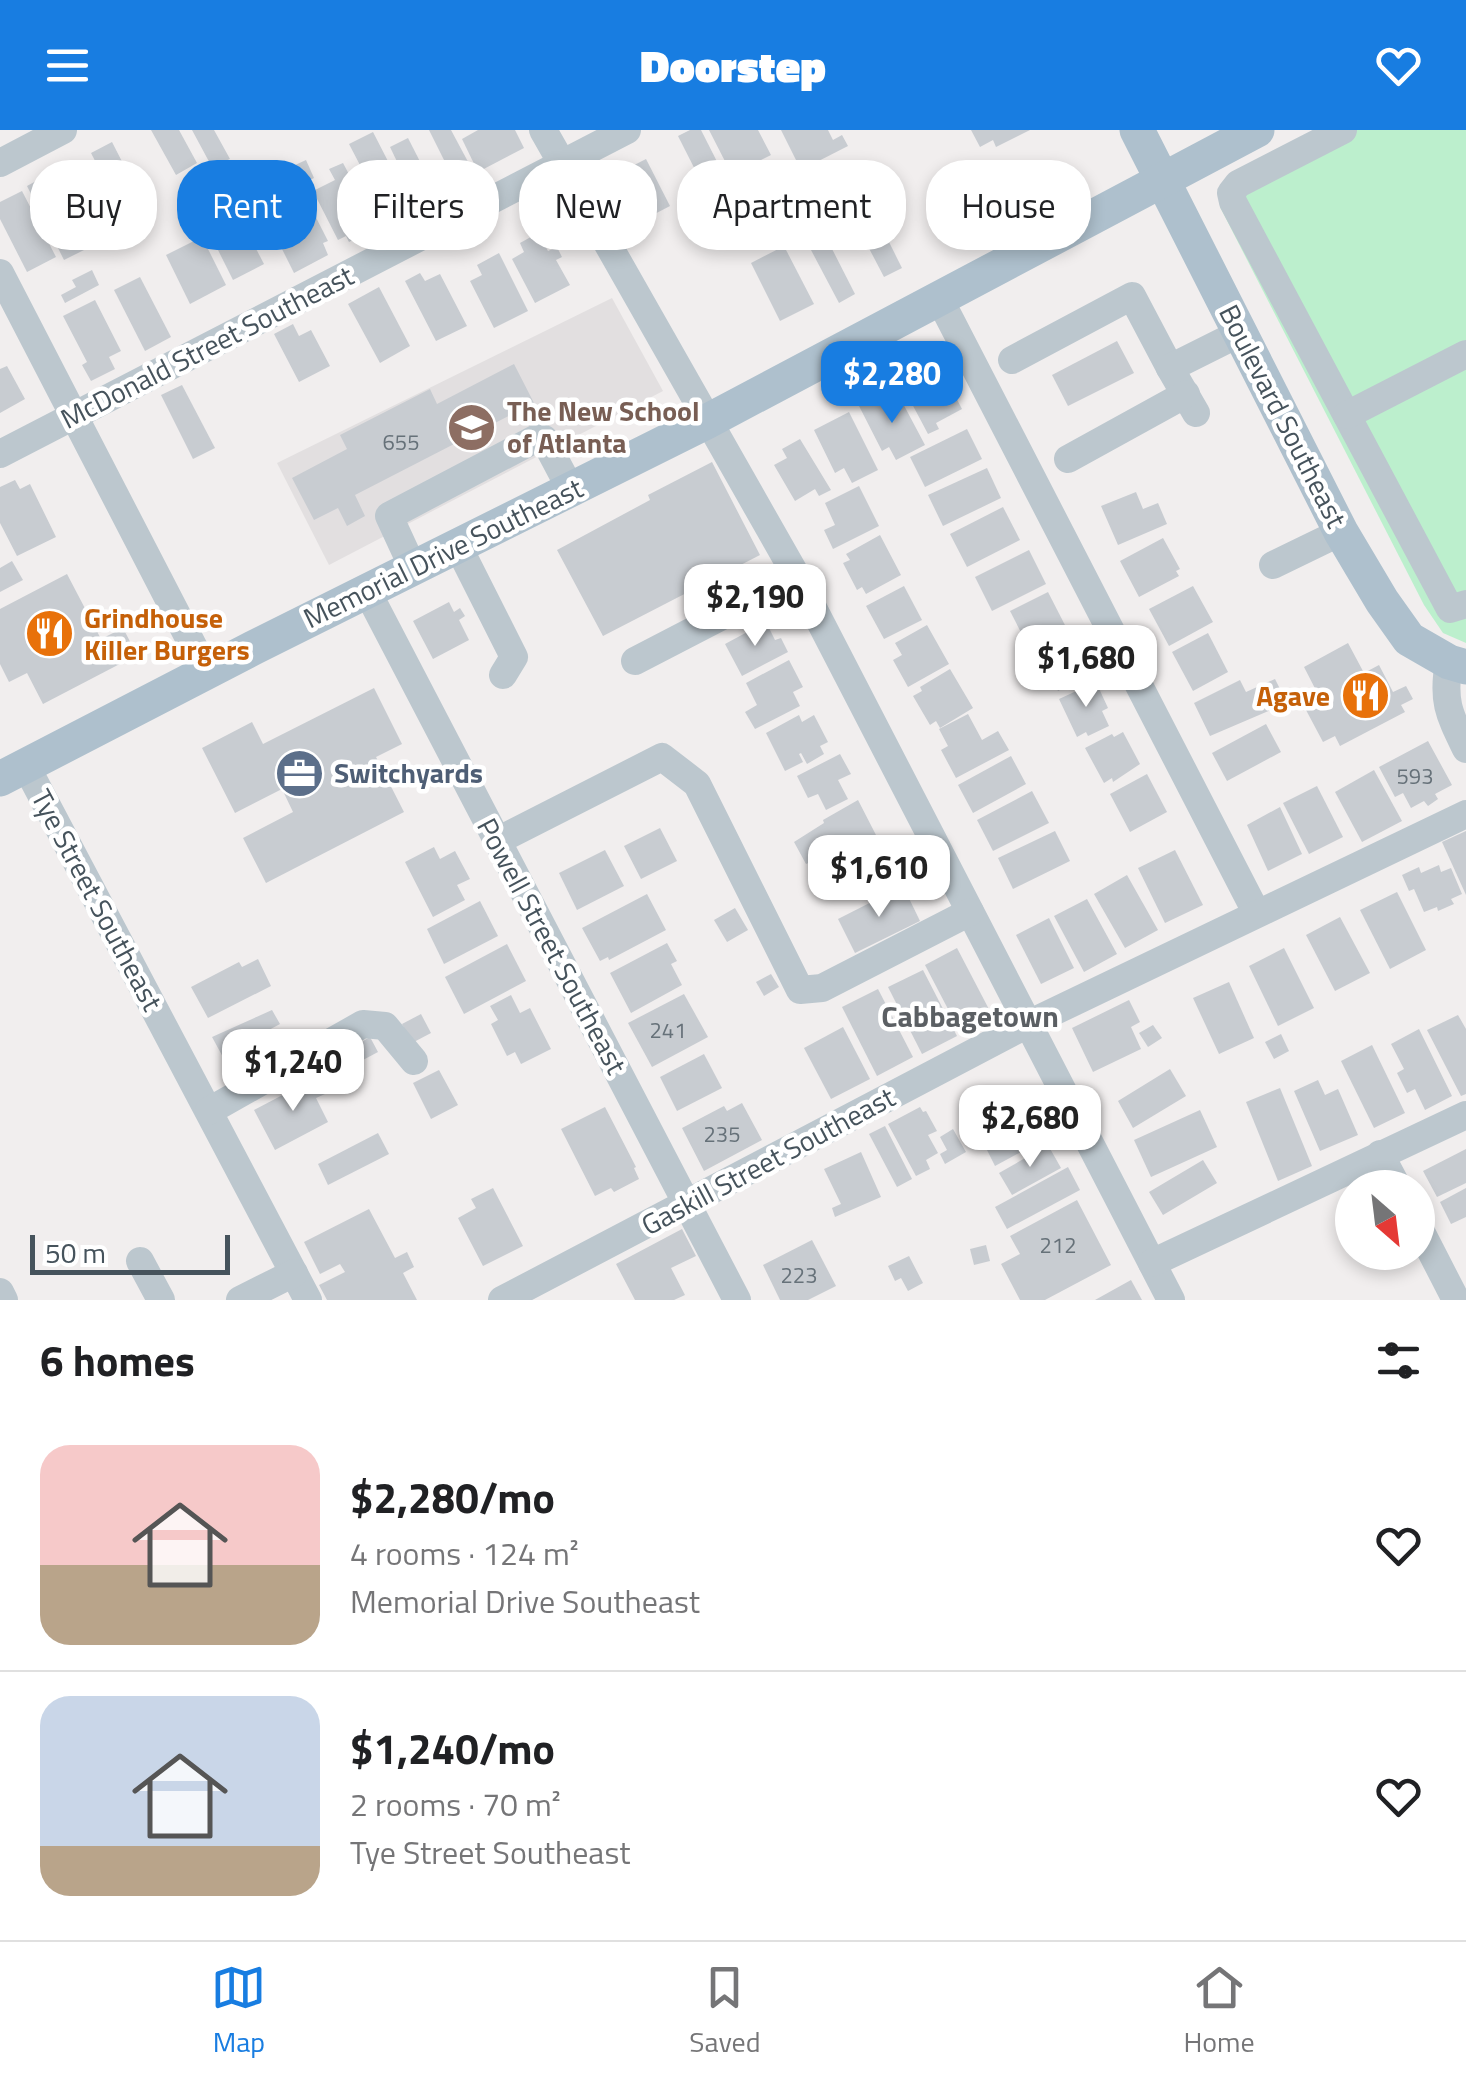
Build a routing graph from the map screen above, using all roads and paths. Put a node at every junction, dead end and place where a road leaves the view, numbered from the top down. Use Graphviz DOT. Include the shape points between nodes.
graph roads {
  1 [pos="63,130"];
  2 [pos="543,130"];
  3 [pos="627,130"];
  4 [pos="1137,130"];
  5 [pos="1256,130"];
  6 [pos="1343,130"];
  7 [pos="558,160"];
  8 [pos="568,160"];
  9 [pos="0,162"];
  10 [pos="1162,178"];
  11 [pos="519,185"];
  12 [pos="609,250"];
  13 [pos="0,273"];
  14 [pos="939,298"];
  15 [pos="1240,332"];
  16 [pos="1466,354"];
  17 [pos="1012,360"];
  18 [pos="1170,368"];
  19 [pos="1346,415"];
  20 [pos="74,416"];
  21 [pos="708,422"];
  22 [pos="0,454"];
  23 [pos="1068,459"];
  24 [pos="571,490"];
  25 [pos="1341,532"];
  26 [pos="458,546"];
  27 [pos="1272,565"];
  28 [pos="413,568"];
  29 [pos="797,577"];
  30 [pos="367,591"];
  31 [pos="1466,604"];
  32 [pos="635,661"];
  33 [pos="1458,665"];
  34 [pos="208,673"];
  35 [pos="503,675"];
  36 [pos="1466,748"];
  37 [pos="13,772"];
  38 [pos="1466,814"];
  39 [pos="498,841"];
  40 [pos="970,912"];
  41 [pos="1256,912"];
  42 [pos="1028,1024"];
  43 [pos="414,1061"];
  44 [pos="209,1112"];
  45 [pos="1466,1115"];
  46 [pos="1380,1154"];
  47 [pos="1388,1170"];
  48 [pos="686,1204"];
  49 [pos="1435,1259"];
  50 [pos="140,1261"];
  51 [pos="1152,1263"];
  52 [pos="294,1272"];
  53 [pos="0,1292"];
  54 [pos="4,1300"];
  55 [pos="161,1300"];
  56 [pos="240,1300"];
  57 [pos="308,1300"];
  58 [pos="502,1300"];
  59 [pos="736,1300"];
  60 [pos="1170,1300"];
  61 [pos="1456,1300"];
  1 -- 9 [label="street"];
  2 -- 7 [label="street"];
  3 -- 8 [label="street, McDonald Street Southeast"];
  4 -- 10 [label="main road, Boulevard Southeast"];
  5 -- 10 [label="main road, Memorial Drive Southeast"];
  6 -- 19 [label="street" via="1231,193"];
  10 -- 14 [label="main road, Memorial Drive Southeast"];
  10 -- 15 [label="main road, Boulevard Southeast"];
  11 -- 20 [label="street, McDonald Street Southeast"];
  12 -- 21 [label="street"];
  13 -- 20 [label="street"];
  14 -- 21 [label="main road, Memorial Drive Southeast"];
  14 -- 41 [label="street"];
  15 -- 18 [label="street"];
  15 -- 25 [label="main road, Boulevard Southeast"];
  16 -- 19 [label="street"];
  17 -- 18 [label="street" via="1132,296"];
  18 -- 23 [label="street" via="1191,404"];
  19 -- 31 [label="street" via="1450,610"];
  20 -- 22 [label="street, McDonald Street Southeast"];
  20 -- 34 [label="street"];
  21 -- 24 [label="main road, Memorial Drive Southeast"];
  21 -- 29 [label="street"];
  24 -- 26 [label="main road, Memorial Drive Southeast"];
  24 -- 28 [label="street" via="539,437 389,516"];
  25 -- 27 [label="street"];
  25 -- 33 [label="main road, Boulevard Southeast" via="1409,639"];
  26 -- 28 [label="main road, Memorial Drive Southeast"];
  26 -- 35 [label="street" via="514,657"];
  28 -- 30 [label="main road, Memorial Drive Southeast"];
  29 -- 32 [label="street"];
  29 -- 40 [label="street"];
  30 -- 34 [label="main road, Memorial Drive Southeast"];
  30 -- 39 [label="street, Powell Street Southeast"];
  33 -- 36 [label="street" via="1444,690 1446,710"];
  34 -- 37 [label="main road, Memorial Drive Southeast"];
  37 -- 44 [label="street, Tye Street Southeast"];
  38 -- 41 [label="street, Gaskill Street Southeast"];
  39 -- 40 [label="street" via="662,757 697,784 800,990 822,988"];
  39 -- 48 [label="street, Powell Street Southeast"];
  40 -- 42 [label="street"];
  41 -- 42 [label="street, Gaskill Street Southeast"];
  42 -- 48 [label="street, Gaskill Street Southeast"];
  42 -- 51 [label="street"];
  43 -- 44 [label="street" via="385,1026 363,1024"];
  44 -- 52 [label="street, Tye Street Southeast"];
  45 -- 46 [label="street"];
  46 -- 47 [label="street"];
  46 -- 51 [label="street"];
  48 -- 58 [label="street, Gaskill Street Southeast"];
  48 -- 59 [label="street, Powell Street Southeast"];
  49 -- 61 [label="street"];
  50 -- 55 [label="street"];
  51 -- 60 [label="street"];
  52 -- 56 [label="street"];
  52 -- 57 [label="street, Tye Street Southeast"];
  53 -- 54 [label="street"];
}
